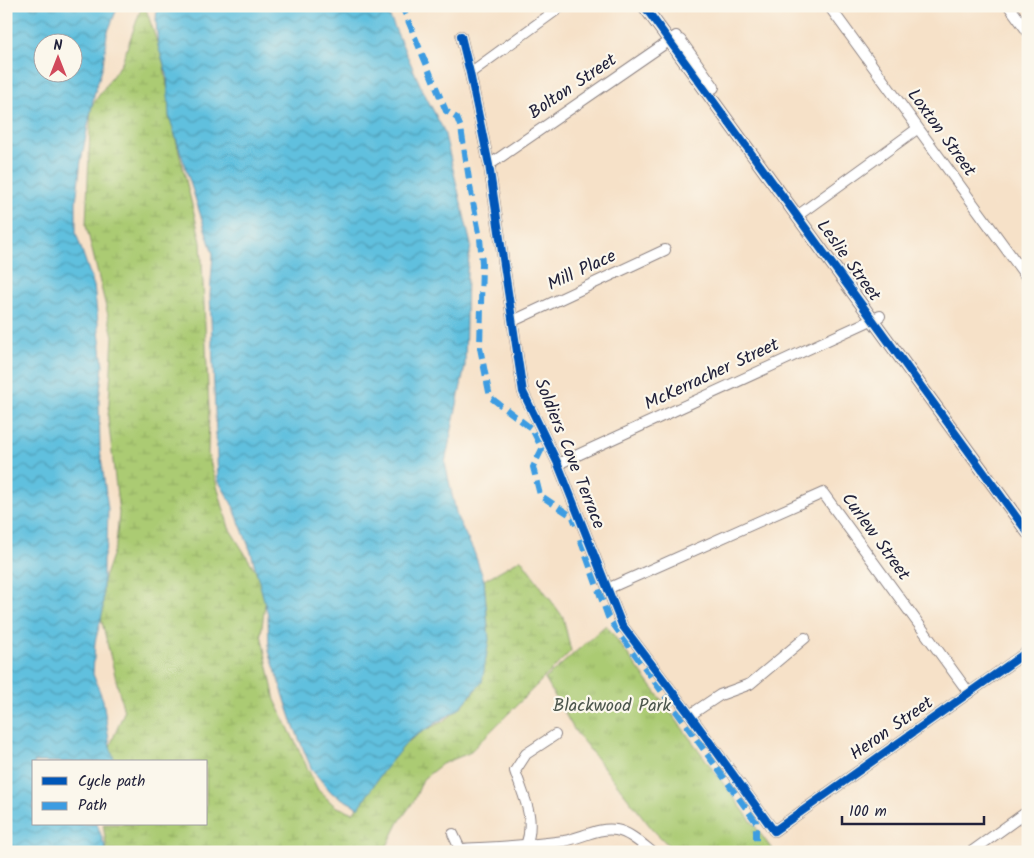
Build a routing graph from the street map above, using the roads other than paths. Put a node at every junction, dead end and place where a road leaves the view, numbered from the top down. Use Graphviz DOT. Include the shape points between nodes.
graph roads {
  1 [pos="562,6"];
  2 [pos="644,6"];
  3 [pos="655,6"];
  4 [pos="829,6"];
  5 [pos="1009,6"];
  6 [pos="1028,32"];
  7 [pos="461,36"];
  8 [pos="673,38"];
  9 [pos="470,73"];
  10 [pos="918,129"];
  11 [pos="489,165"];
  12 [pos="800,213"];
  13 [pos="665,250"];
  14 [pos="1028,279"];
  15 [pos="877,318"];
  16 [pos="513,321"];
  17 [pos="558,464"];
  18 [pos="1028,519"];
  19 [pos="1028,533"];
  20 [pos="607,590"];
  21 [pos="805,638"];
  22 [pos="1028,651"];
  23 [pos="969,693"];
  24 [pos="690,715"];
  25 [pos="556,736"];
  26 [pos="1028,811"];
  27 [pos="774,832"];
  28 [pos="453,834"];
  29 [pos="526,846"];
  30 [pos="459,851"];
  31 [pos="652,852"];
  32 [pos="971,852"];
  1 -- 9 [label="street"];
  2 -- 8 [label="street, Leslie Street"];
  3 -- 8 [label="street, Leslie Street"];
  4 -- 10 [label="street, Loxton Street"];
  5 -- 6 [label="street"];
  7 -- 9 [label="street, Soldiers Cove Terrace"];
  8 -- 11 [label="street, Bolton Street"];
  8 -- 12 [label="street, Leslie Street"];
  9 -- 11 [label="street, Soldiers Cove Terrace"];
  10 -- 12 [label="street"];
  10 -- 14 [label="street, Loxton Street"];
  11 -- 16 [label="street, Soldiers Cove Terrace"];
  12 -- 15 [label="street, Leslie Street"];
  13 -- 16 [label="street, Mill Place"];
  15 -- 17 [label="street, McKerracher Street"];
  15 -- 18 [label="street, Leslie Street"];
  15 -- 19 [label="street, Leslie Street"];
  16 -- 17 [label="street, Soldiers Cove Terrace" via="523,392"];
  17 -- 20 [label="street, Soldiers Cove Terrace"];
  20 -- 23 [label="street, Curlew Street" via="823,493"];
  20 -- 24 [label="street, Soldiers Cove Terrace" via="622,625"];
  21 -- 24 [label="street" via="750,684 720,695"];
  22 -- 23 [label="street, Heron Street"];
  23 -- 27 [label="street, Heron Street"];
  24 -- 27 [label="street, Soldiers Cove Terrace"];
  25 -- 29 [label="street" via="526,754 515,772 531,816 531,833"];
  26 -- 32 [label="street"];
  28 -- 30 [label="street"];
  29 -- 30 [label="street"];
  29 -- 31 [label="street" via="618,830"];
}
